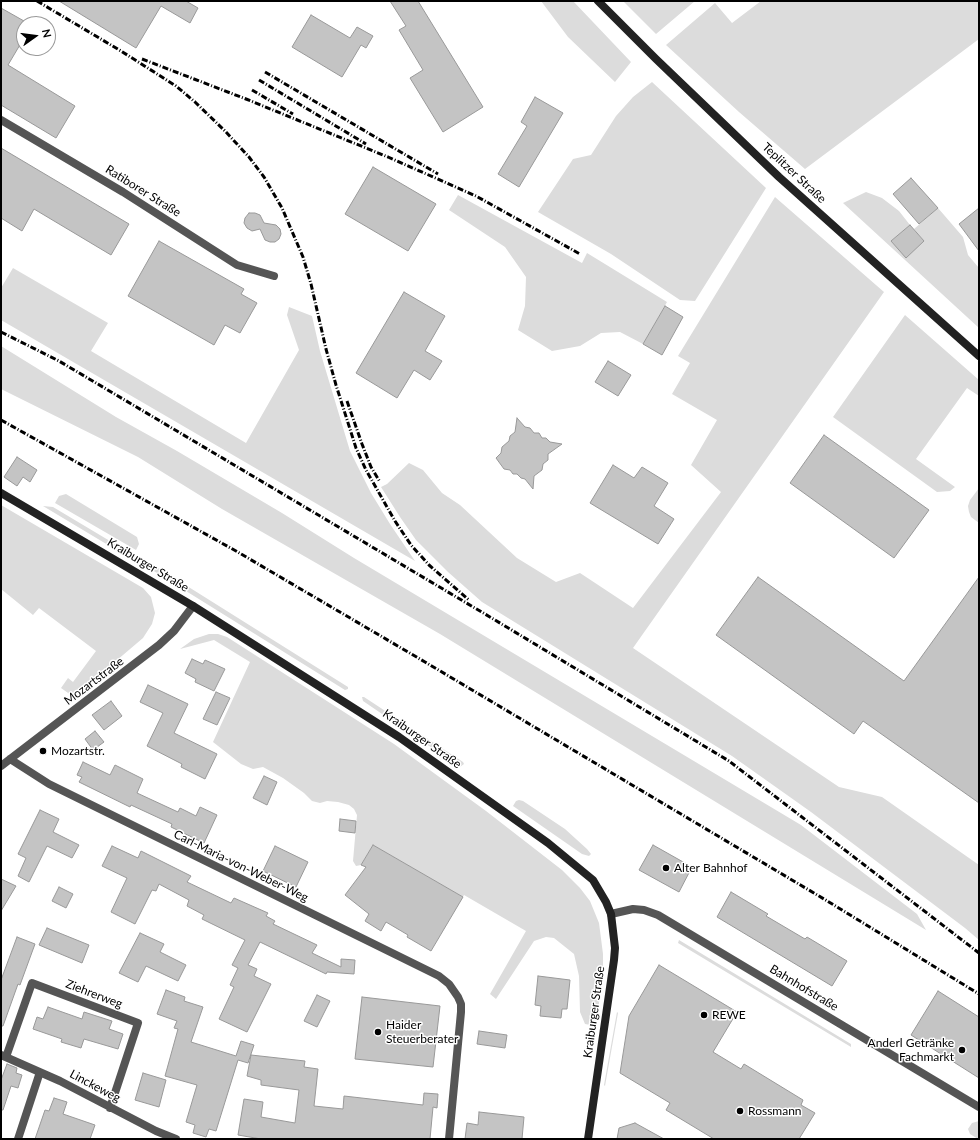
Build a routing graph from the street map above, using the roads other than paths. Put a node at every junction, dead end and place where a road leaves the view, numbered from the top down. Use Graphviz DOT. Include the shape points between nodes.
graph roads {
  1 [pos="598,1"];
  2 [pos="1,120"];
  3 [pos="274,276"];
  4 [pos="979,356"];
  5 [pos="1,493"];
  6 [pos="193,606"];
  7 [pos="10,759"];
  8 [pos="1,766"];
  9 [pos="611,914"];
  10 [pos="3,1056"];
  11 [pos="40,1072"];
  12 [pos="979,1107"];
  13 [pos="110,1108"];
  14 [pos="18,1139"];
  15 [pos="176,1139"];
  16 [pos="449,1139"];
  17 [pos="588,1139"];
  1 -- 4 [label="main road, Teplitzer Straße" via="779,177"];
  2 -- 3 [label="street, Ratiborer Straße" via="123,192 238,265"];
  5 -- 6 [label="main road, Kraiburger Straße"];
  6 -- 7 [label="street, Mozartstraße" via="174,631 159,645"];
  6 -- 9 [label="main road, Kraiburger Straße" via="399,737 548,843 593,880"];
  7 -- 8 [label="street, Mozartstraße"];
  7 -- 16 [label="street, Carl-Maria-von-Weber-Weg" via="49,784 439,976 449,984 461,1004"];
  9 -- 12 [label="street, Bahnhofstraße" via="633,909 658,915"];
  9 -- 17 [label="main road, Kraiburger Straße" via="615,939 614,960"];
  10 -- 11 [label="street, Linckeweg"];
  10 -- 13 [label="street, Ziehrerweg" via="32,983 138,1023"];
  11 -- 13 [label="street, Linckeweg"];
  11 -- 14 [label="street"];
  13 -- 15 [label="street, Linckeweg"];
}
